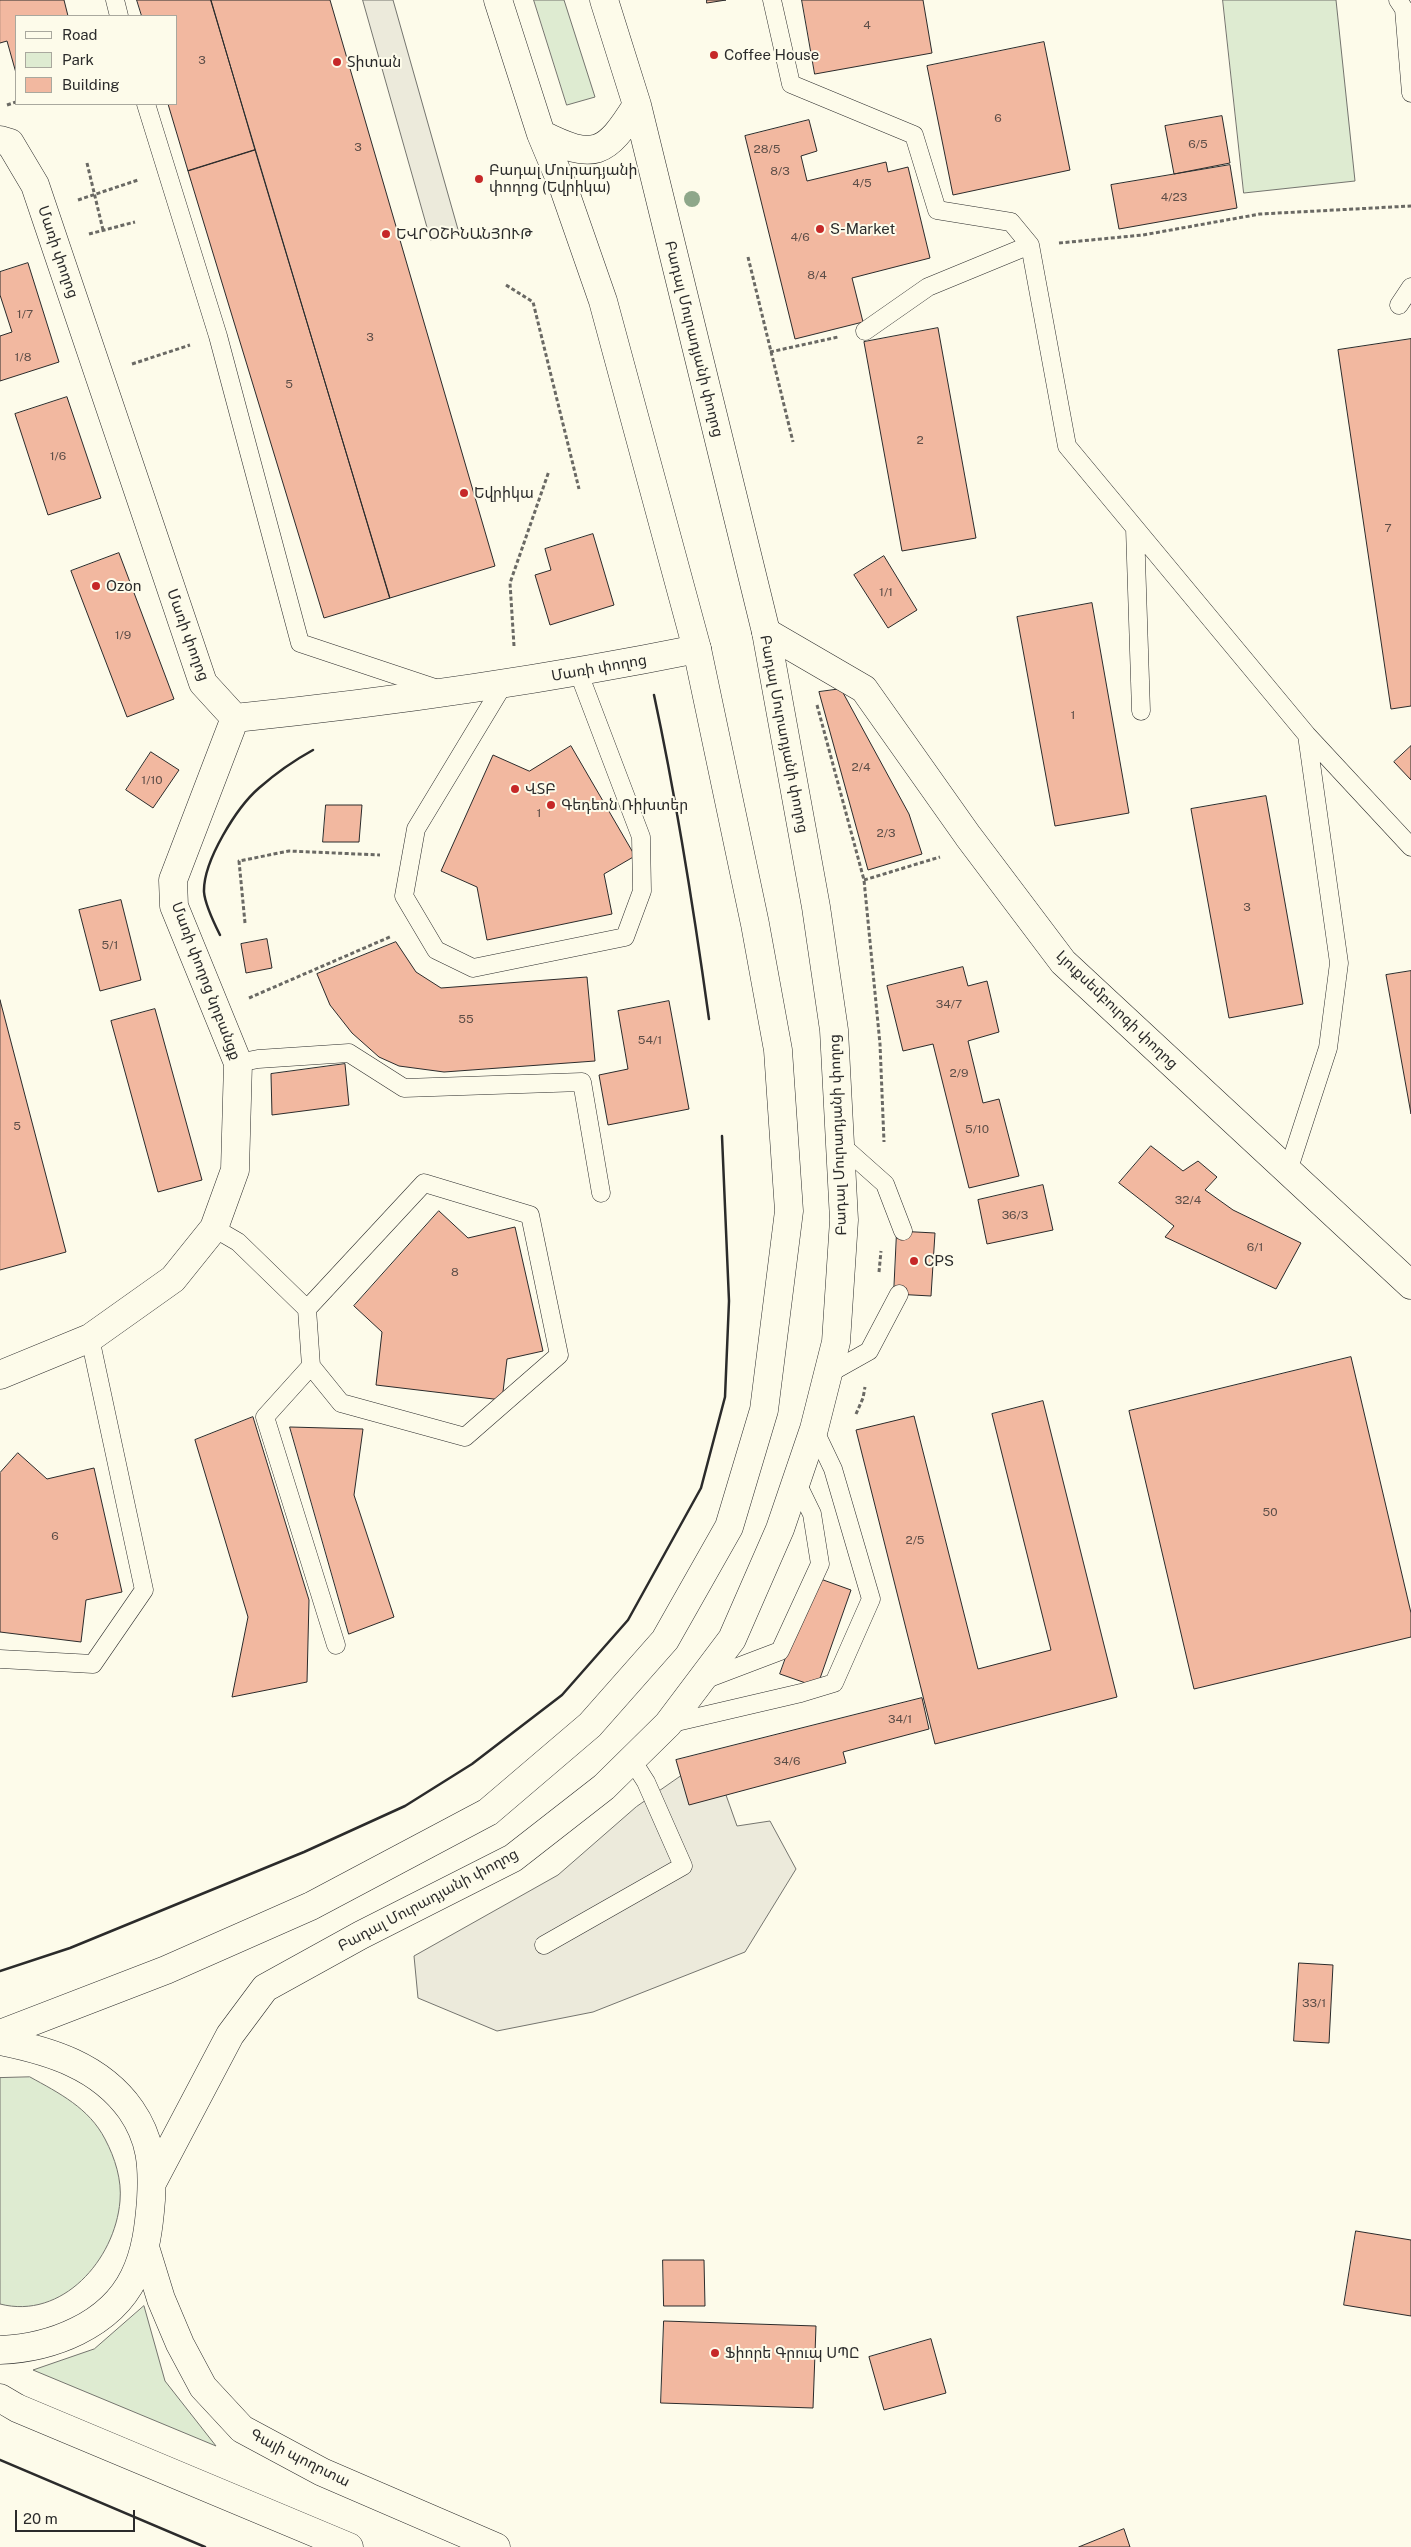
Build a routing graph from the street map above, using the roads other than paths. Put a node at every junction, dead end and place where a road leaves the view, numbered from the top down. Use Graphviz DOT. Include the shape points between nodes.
graph roads {
  1 [pos="114,0"];
  2 [pos="498,0"];
  3 [pos="604,0"];
  4 [pos="772,0"];
  5 [pos="1398,0"];
  6 [pos="119,15"];
  7 [pos="1411,93"];
  8 [pos="146,105"];
  9 [pos="637,105"];
  10 [pos="541,134"];
  11 [pos="0,140"];
  12 [pos="1030,245"];
  13 [pos="1411,287"];
  14 [pos="1399,305"];
  15 [pos="865,331"];
  16 [pos="1135,528"];
  17 [pos="766,632"];
  18 [pos="697,649"];
  19 [pos="578,672"];
  20 [pos="510,684"];
  21 [pos="446,692"];
  22 [pos="1141,711"];
  23 [pos="235,718"];
  24 [pos="1307,735"];
  25 [pos="1411,847"];
  26 [pos="238,1063"];
  27 [pos="840,1144"];
  28 [pos="1288,1170"];
  29 [pos="601,1193"];
  30 [pos="214,1228"];
  31 [pos="903,1231"];
  32 [pos="1411,1285"];
  33 [pos="898,1294"];
  34 [pos="307,1310"];
  35 [pos="90,1338"];
  36 [pos="311,1366"];
  37 [pos="828,1374"];
  38 [pos="0,1375"];
  39 [pos="814,1429"];
  40 [pos="796,1481"];
  41 [pos="336,1645"];
  42 [pos="0,1659"];
  43 [pos="700,1681"];
  44 [pos="668,1724"];
  45 [pos="632,1760"];
  46 [pos="544,1945"];
  47 [pos="0,2034"];
  48 [pos="0,2041"];
  49 [pos="152,2183"];
  50 [pos="145,2247"];
  51 [pos="0,2350"];
  52 [pos="0,2398"];
  53 [pos="349,2547"];
  54 [pos="496,2547"];
  1 -- 6 [label="lane"];
  2 -- 10 [label="main road"];
  3 -- 9 [label="main road, Բադալ Մուրադյանի փողոց"];
  4 -- 12 [label="lane" via="790,84 914,135 936,210 1011,222"];
  5 -- 7 [label="lane" via="1404,9"];
  8 -- 21 [label="lane" via="218,336 300,643"];
  9 -- 10 [label="main road" via="621,131 609,143 597,148 568,148"];
  9 -- 17 [label="main road, Բադալ Մուրադյանի փողոց"];
  10 -- 18 [label="main road" via="564,188 603,301"];
  11 -- 23 [label="main road, Մառի փողոց" via="10,143 35,185 203,683"];
  12 -- 15 [label="lane" via="928,287"];
  12 -- 16 [label="lane" via="1066,446"];
  13 -- 14 [label="lane"];
  16 -- 22 [label="lane"];
  16 -- 24 [label="lane"];
  17 -- 27 [label="main road, Բադալ Մուրադյանի փողոց" via="819,926 834,1030"];
  17 -- 28 [label="main road, Լյուքսեմբուրգի փողոց" via="864,689 968,836 1063,962"];
  18 -- 19 [label="main road, Մառի փողոց"];
  18 -- 47 [label="main road" via="756,924 778,1050 789,1211 764,1410 729,1527 665,1640 590,1725 488,1812 311,1906 166,1970"];
  19 -- 20 [label="main road, Մառի փողոց"];
  19 -- 20 [label="lane" via="641,837 642,891 626,937 473,968 436,950 404,896 416,828"];
  20 -- 21 [label="main road, Մառի փողոց"];
  21 -- 23 [label="main road, Մառի փողոց" via="373,704"];
  23 -- 26 [label="main road, Մառի փողոց նրբանցք" via="173,880 174,906"];
  24 -- 25 [label="lane"];
  24 -- 28 [label="lane" via="1339,963 1328,1048"];
  26 -- 29 [label="lane" via="349,1053 404,1088 582,1082"];
  26 -- 30 [label="main road, Մառի փողոց նրբանցք" via="234,1170"];
  27 -- 31 [label="lane" via="885,1184"];
  27 -- 37 [label="main road, Բադալ Մուրադյանի փողոց" via="844,1220 836,1342"];
  28 -- 32 [label="main road, Լյուքսեմբուրգի փողոց"];
  30 -- 34 [label="lane" via="238,1242"];
  30 -- 35 [label="main road, Մառի փողոց նրբանցք" via="173,1279"];
  33 -- 37 [label="lane" via="869,1351"];
  34 -- 36 [label="lane"];
  34 -- 36 [label="lane" via="424,1183 530,1215 559,1354 465,1437 341,1403"];
  35 -- 38 [label="main road, Մառի փողոց նրբանցք"];
  35 -- 42 [label="lane" via="144,1590 93,1664"];
  36 -- 41 [label="lane" via="265,1417"];
  37 -- 39 [label="main road, Բադալ Մուրադյանի փողոց"];
  39 -- 40 [label="main road, Բադալ Մուրադյանի փողոց"];
  39 -- 44 [label="lane" via="833,1468 871,1599 834,1683"];
  40 -- 43 [label="main road, Բադալ Մուրադյանի փողոց" via="780,1529 732,1638"];
  40 -- 43 [label="lane" via="812,1514 820,1564 780,1651"];
  43 -- 44 [label="main road, Բադալ Մուրադյանի փողոց"];
  44 -- 45 [label="main road, Բադալ Մուրադյանի փողոց"];
  45 -- 46 [label="lane" via="646,1782 683,1866"];
  45 -- 49 [label="main road, Բադալ Մուրադյանի փողոց" via="604,1787 513,1858 265,1988 230,2034"];
  48 -- 49 [label="main road" via="74,2062 110,2087 130,2109 147,2137"];
  49 -- 50 [label="main road"];
  50 -- 51 [label="main road" via="134,2277 119,2301 86,2327 54,2341"];
  50 -- 54 [label="main road, Գայի պողոտա" via="169,2317 203,2387 242,2429 322,2472"];
  52 -- 53 [label="main road" via="17,2408"];
}
